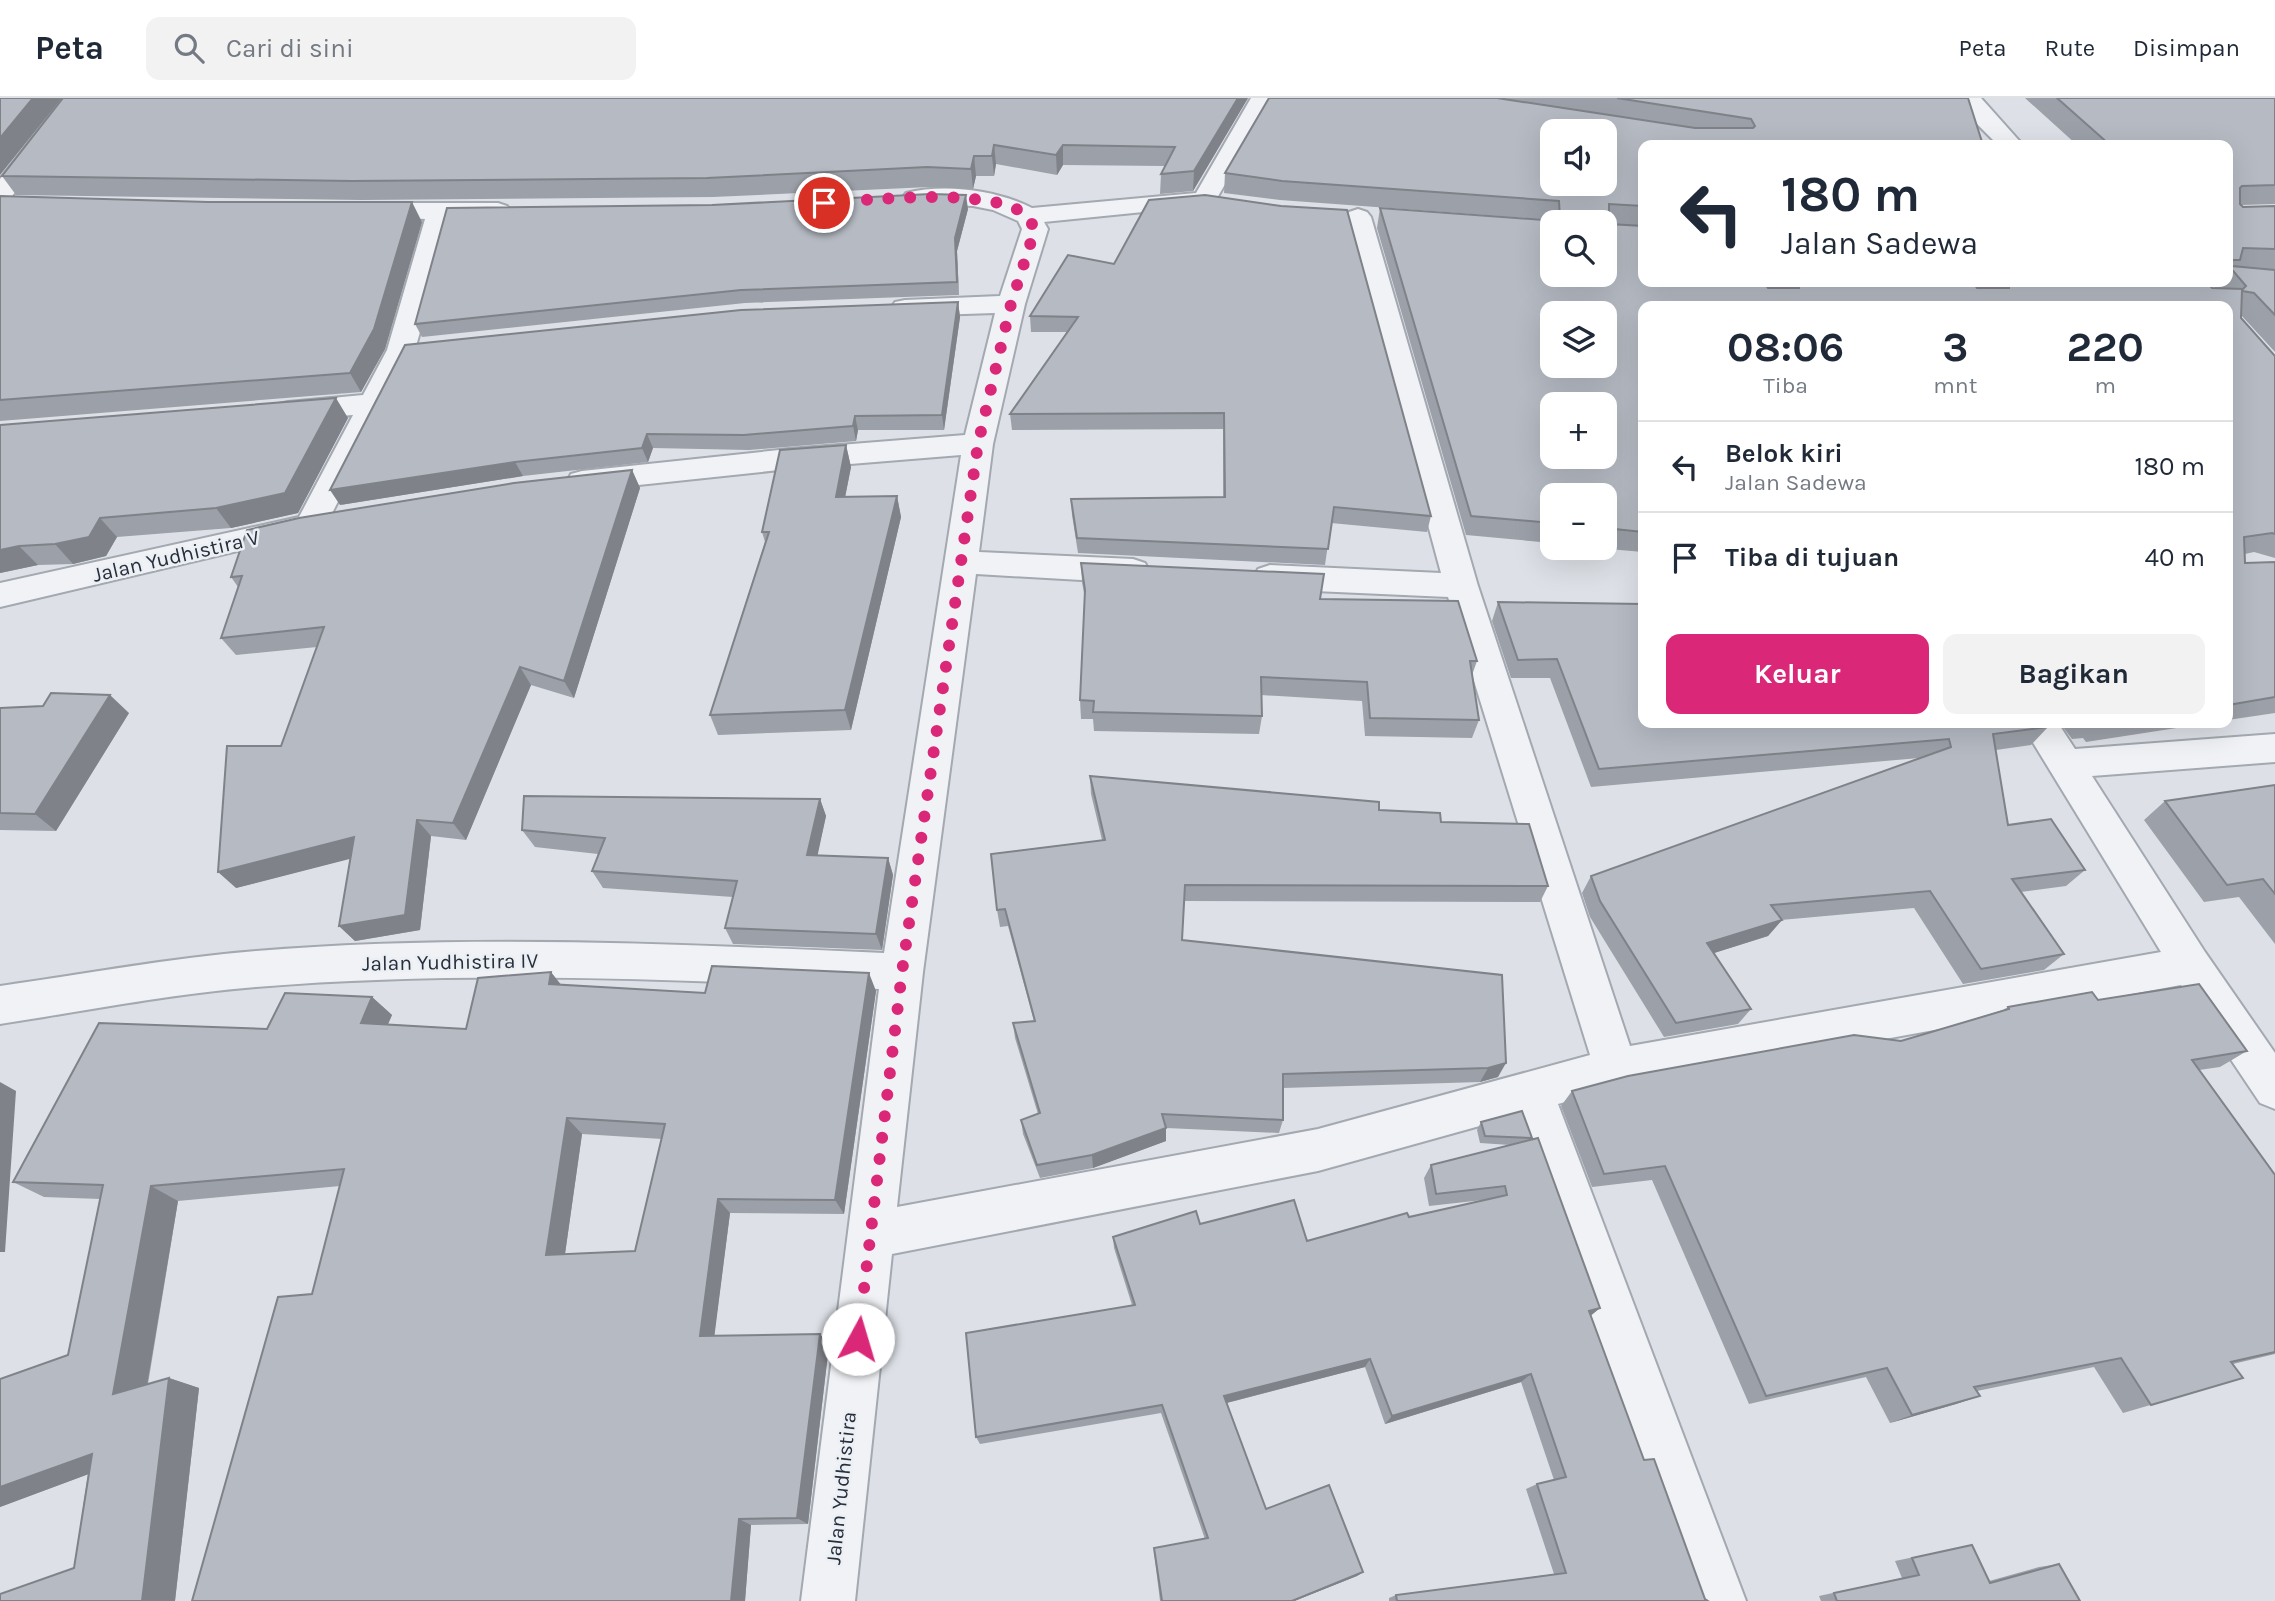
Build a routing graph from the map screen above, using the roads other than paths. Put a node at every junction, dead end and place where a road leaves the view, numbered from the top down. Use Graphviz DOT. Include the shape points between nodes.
graph roads {
  1 [pos="76,98"];
  2 [pos="1263,98"];
  3 [pos="1969,98"];
  4 [pos="2006,140"];
  5 [pos="0,195"];
  6 [pos="891,199"];
  7 [pos="0,205"];
  8 [pos="27,206"];
  9 [pos="523,210"];
  10 [pos="344,211"];
  11 [pos="440,211"];
  12 [pos="1028,216"];
  13 [pos="1359,216"];
  14 [pos="1011,304"];
  15 [pos="878,309"];
  16 [pos="372,404"];
  17 [pos="263,413"];
  18 [pos="978,444"];
  19 [pos="550,485"];
  20 [pos="352,517"];
  21 [pos="312,523"];
  22 [pos="960,562"];
  23 [pos="1160,572"];
  24 [pos="1241,576"];
  25 [pos="1461,586"];
  26 [pos="0,595"];
  27 [pos="2042,728"];
  28 [pos="2275,748"];
  29 [pos="2064,764"];
  30 [pos="2191,965"];
  31 [pos="902,972"];
  32 [pos="0,1005"];
  33 [pos="1616,1068"];
  34 [pos="2275,1089"];
  35 [pos="1532,1092"];
  36 [pos="869,1235"];
  37 [pos="828,1601"];
  38 [pos="1719,1601"];
  1 -- 5 [label="street"];
  2 -- 12 [label="street" via="1215,201"];
  3 -- 4 [label="street"];
  6 -- 12 [label="street" via="982,200"];
  7 -- 8 [label="street"];
  9 -- 11 [label="street"];
  10 -- 11 [label="street"];
  11 -- 16 [label="street" via="414,348"];
  12 -- 14 [label="street, Jalan Yudhistira" via="1035,229"];
  13 -- 25 [label="street"];
  14 -- 15 [label="street"];
  14 -- 18 [label="street, Jalan Yudhistira"];
  16 -- 17 [label="street"];
  16 -- 21 [label="street"];
  18 -- 19 [label="street"];
  18 -- 22 [label="street, Jalan Yudhistira"];
  20 -- 21 [label="street, Jalan Yudhistira V"];
  21 -- 26 [label="street, Jalan Yudhistira V"];
  22 -- 23 [label="street"];
  22 -- 31 [label="street, Jalan Yudhistira"];
  24 -- 25 [label="street"];
  25 -- 33 [label="street"];
  27 -- 29 [label="street"];
  28 -- 29 [label="street"];
  29 -- 30 [label="street"];
  30 -- 33 [label="street"];
  30 -- 34 [label="street"];
  31 -- 32 [label="street, Jalan Yudhistira IV" via="656,961 464,959 256,969"];
  31 -- 36 [label="street, Jalan Yudhistira"];
  33 -- 35 [label="street"];
  35 -- 36 [label="street" via="1318,1150"];
  35 -- 38 [label="street"];
  36 -- 37 [label="street, Jalan Yudhistira"];
}
